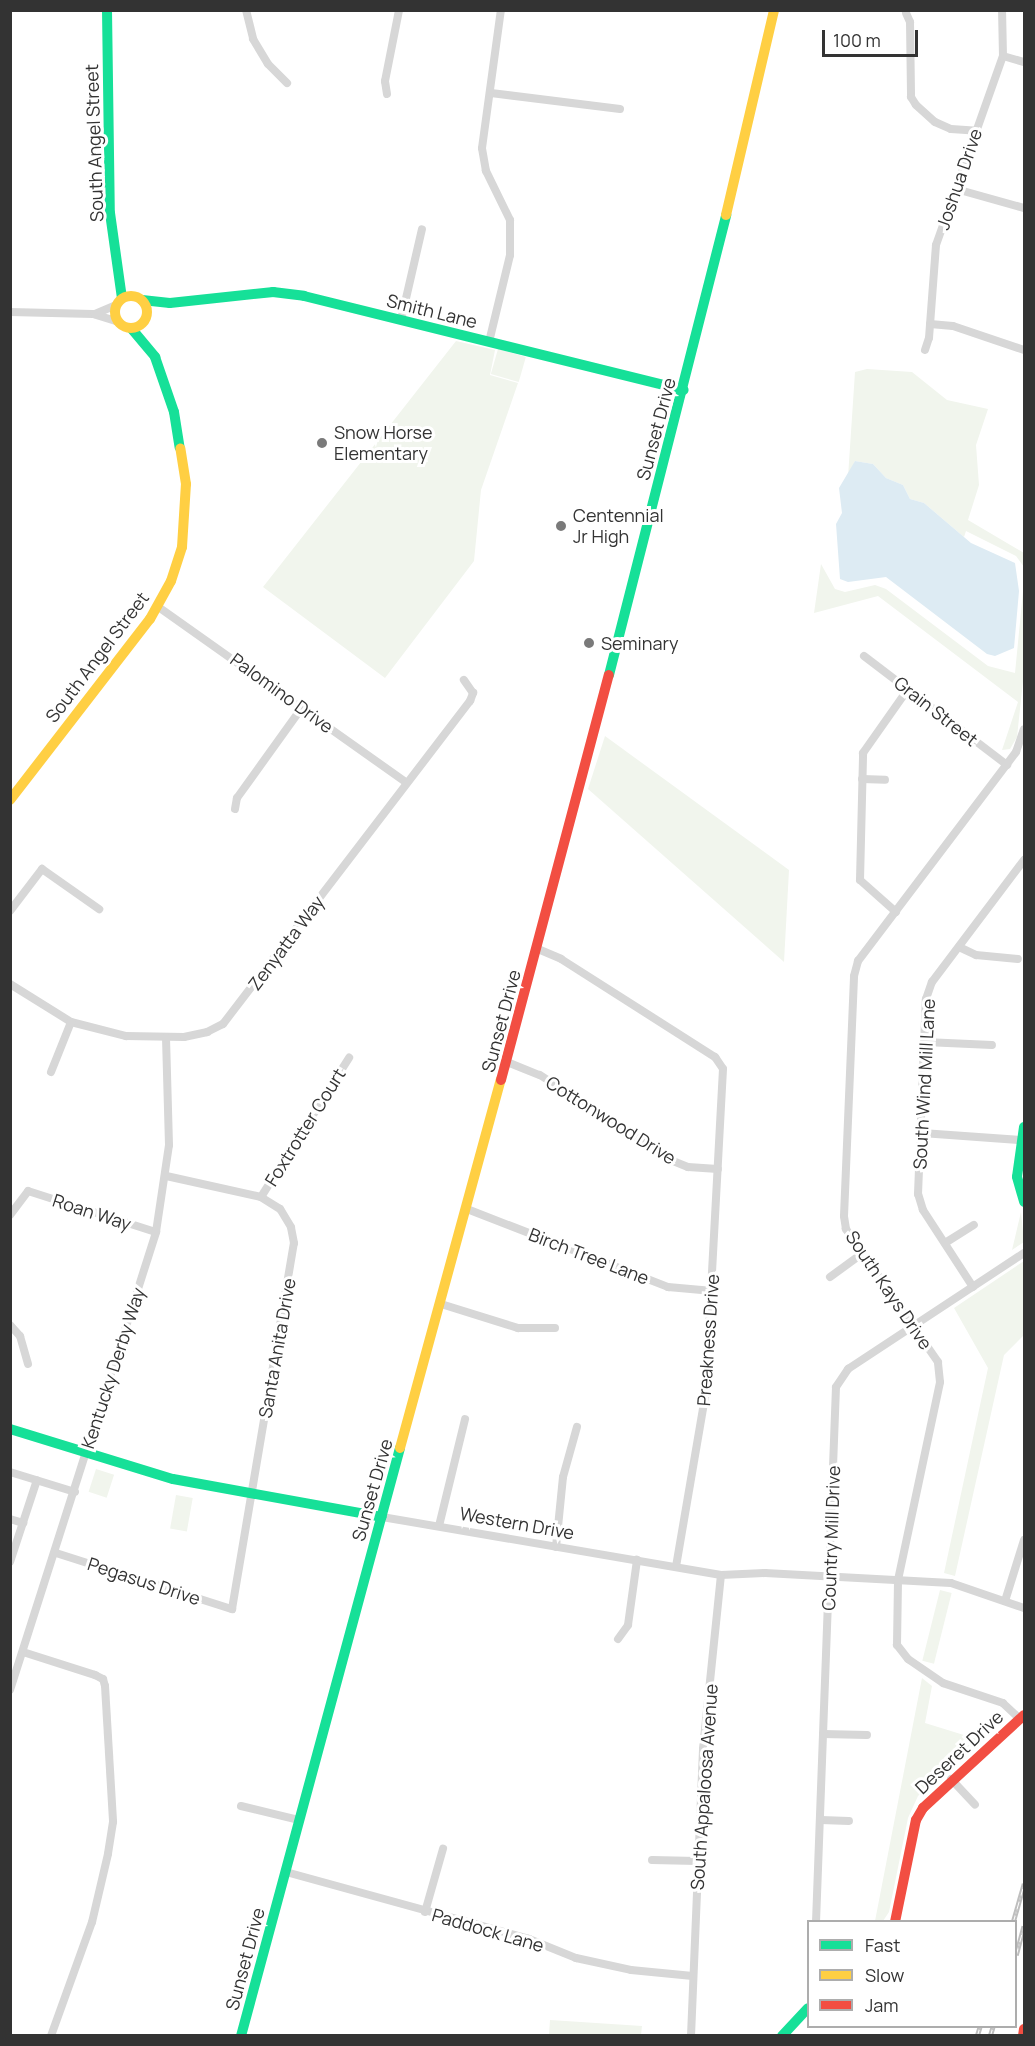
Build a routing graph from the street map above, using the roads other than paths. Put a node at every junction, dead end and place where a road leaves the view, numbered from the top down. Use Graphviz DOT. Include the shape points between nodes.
graph roads {
  1 [pos="106,10"];
  2 [pos="246,10"];
  3 [pos="399,10"];
  4 [pos="501,10"];
  5 [pos="774,10"];
  6 [pos="1002,10"];
  7 [pos="906,13"];
  8 [pos="1003,56"];
  9 [pos="1024,62"];
  10 [pos="287,83"];
  11 [pos="491,93"];
  12 [pos="387,94"];
  13 [pos="620,109"];
  14 [pos="976,131"];
  15 [pos="956,189"];
  16 [pos="1024,208"];
  17 [pos="422,229"];
  18 [pos="122,274"];
  19 [pos="140,298"];
  20 [pos="119,301"];
  21 [pos="170,303"];
  22 [pos="10,312"];
  23 [pos="93,314"];
  24 [pos="145,320"];
  25 [pos="401,320"];
  26 [pos="119,322"];
  27 [pos="930,324"];
  28 [pos="131,328"];
  29 [pos="489,342"];
  30 [pos="149,348"];
  31 [pos="924,350"];
  32 [pos="1024,350"];
  33 [pos="684,390"];
  34 [pos="157,606"];
  35 [pos="864,656"];
  36 [pos="464,680"];
  37 [pos="908,689"];
  38 [pos="301,709"];
  39 [pos="1024,729"];
  40 [pos="1007,765"];
  41 [pos="862,779"];
  42 [pos="885,780"];
  43 [pos="406,782"];
  44 [pos="10,800"];
  45 [pos="235,809"];
  46 [pos="1024,860"];
  47 [pos="99,909"];
  48 [pos="10,910"];
  49 [pos="896,912"];
  50 [pos="959,947"];
  51 [pos="538,949"];
  52 [pos="1018,959"];
  53 [pos="10,984"];
  54 [pos="71,1022"];
  55 [pos="166,1038"];
  56 [pos="926,1042"];
  57 [pos="992,1045"];
  58 [pos="349,1058"];
  59 [pos="507,1062"];
  60 [pos="51,1072"];
  61 [pos="1024,1127"];
  62 [pos="922,1132"];
  63 [pos="1020,1140"];
  64 [pos="718,1169"];
  65 [pos="166,1176"];
  66 [pos="261,1197"];
  67 [pos="1024,1202"];
  68 [pos="467,1209"];
  69 [pos="10,1215"];
  70 [pos="974,1225"];
  71 [pos="156,1232"];
  72 [pos="945,1243"];
  73 [pos="1024,1253"];
  74 [pos="862,1254"];
  75 [pos="830,1276"];
  76 [pos="973,1287"];
  77 [pos="713,1291"];
  78 [pos="441,1304"];
  79 [pos="10,1325"];
  80 [pos="913,1325"];
  81 [pos="555,1328"];
  82 [pos="28,1364"];
  83 [pos="465,1419"];
  84 [pos="578,1426"];
  85 [pos="10,1429"];
  86 [pos="85,1453"];
  87 [pos="10,1472"];
  88 [pos="38,1480"];
  89 [pos="75,1492"];
  90 [pos="250,1494"];
  91 [pos="382,1517"];
  92 [pos="10,1519"];
  93 [pos="22,1523"];
  94 [pos="439,1526"];
  95 [pos="1024,1540"];
  96 [pos="556,1547"];
  97 [pos="56,1552"];
  98 [pos="637,1560"];
  99 [pos="10,1562"];
  100 [pos="676,1566"];
  101 [pos="721,1575"];
  102 [pos="831,1578"];
  103 [pos="898,1580"];
  104 [pos="1005,1601"];
  105 [pos="1024,1608"];
  106 [pos="232,1609"];
  107 [pos="618,1639"];
  108 [pos="23,1652"];
  109 [pos="10,1690"];
  110 [pos="1022,1717"];
  111 [pos="823,1734"];
  112 [pos="867,1735"];
  113 [pos="951,1779"];
  114 [pos="975,1804"];
  115 [pos="241,1806"];
  116 [pos="299,1820"];
  117 [pos="821,1820"];
  118 [pos="849,1821"];
  119 [pos="443,1850"];
  120 [pos="652,1860"];
  121 [pos="697,1861"];
  122 [pos="286,1872"];
  123 [pos="424,1912"];
  124 [pos="816,1920"];
  125 [pos="895,1920"];
  126 [pos="693,1976"];
  127 [pos="807,2009"];
  128 [pos="1024,2028"];
  129 [pos="51,2036"];
  130 [pos="241,2036"];
  131 [pos="691,2036"];
  132 [pos="782,2036"];
  133 [pos="1023,2036"];
  1 -- 18 [label="main road, South Angel Street" via="111,213"];
  2 -- 10 [label="street" via="253,39 268,64"];
  3 -- 12 [label="street" via="385,81"];
  4 -- 11 [label="street"];
  5 -- 33 [label="main road, Sunset Drive"];
  6 -- 8 [label="street, Joshua Drive"];
  7 -- 14 [label="street" via="910,21 911,97 935,122 951,129"];
  8 -- 9 [label="street"];
  8 -- 14 [label="street, Joshua Drive"];
  11 -- 13 [label="street"];
  11 -- 29 [label="street" via="482,148 486,171 510,220 510,255"];
  14 -- 15 [label="street, Joshua Drive"];
  15 -- 16 [label="street"];
  15 -- 27 [label="street, Joshua Drive" via="933,264"];
  17 -- 25 [label="street"];
  18 -- 19 [label="main road, South Angel Street"];
  18 -- 20 [label="main road, South Angel Street"];
  19 -- 20 [label="main road, Smith Lane"];
  19 -- 21 [label="main road, Smith Lane"];
  19 -- 24 [label="main road, South Angel Street"];
  20 -- 23 [label="street"];
  20 -- 26 [label="main road, South Angel Street"];
  21 -- 24 [label="main road, Smith Lane"];
  21 -- 25 [label="main road, Smith Lane" via="273,292"];
  22 -- 23 [label="street"];
  23 -- 26 [label="street"];
  24 -- 28 [label="main road, Smith Lane"];
  24 -- 30 [label="main road, South Angel Street"];
  25 -- 29 [label="main road, Smith Lane"];
  26 -- 28 [label="main road"];
  27 -- 31 [label="street, Joshua Drive"];
  27 -- 32 [label="street" via="953,326"];
  28 -- 30 [label="main road, South Angel Street"];
  29 -- 33 [label="main road, Smith Lane"];
  30 -- 34 [label="main road, South Angel Street" via="171,396 186,484 182,547 171,581"];
  33 -- 51 [label="main road, Sunset Drive"];
  34 -- 38 [label="street, Palomino Drive"];
  34 -- 44 [label="main road, South Angel Street"];
  35 -- 37 [label="street, Grain Street"];
  36 -- 43 [label="street, Zenyatta Way" via="473,693 470,700"];
  37 -- 40 [label="street, Grain Street"];
  37 -- 41 [label="street" via="868,741"];
  38 -- 43 [label="street, Palomino Drive"];
  38 -- 45 [label="street" via="237,798"];
  39 -- 40 [label="street, South Kays Drive" via="1017,752"];
  40 -- 49 [label="street, South Kays Drive"];
  41 -- 42 [label="street"];
  41 -- 49 [label="street" via="860,879"];
  43 -- 55 [label="street, Zenyatta Way" via="223,1024 207,1032"];
  46 -- 50 [label="street, South Wind Mill Lane"];
  47 -- 48 [label="street" via="42,869"];
  49 -- 74 [label="street, South Kays Drive" via="858,961 854,976 844,1216 846,1229"];
  50 -- 52 [label="street" via="976,956"];
  50 -- 56 [label="street, South Wind Mill Lane" via="932,982 926,999"];
  51 -- 59 [label="main road, Sunset Drive"];
  51 -- 64 [label="street, Preakness Drive" via="561,959 715,1057 723,1069"];
  53 -- 54 [label="street, Zenyatta Way"];
  54 -- 55 [label="street, Zenyatta Way" via="126,1036"];
  54 -- 60 [label="street"];
  55 -- 65 [label="street, Kentucky Derby Way"];
  56 -- 57 [label="street"];
  56 -- 62 [label="street, South Wind Mill Lane"];
  58 -- 66 [label="street, Foxtrotter Court"];
  59 -- 64 [label="street, Cottonwood Drive" via="540,1075 673,1161 688,1167"];
  59 -- 68 [label="main road, Sunset Drive"];
  61 -- 63 [label="main road"];
  62 -- 63 [label="street"];
  62 -- 72 [label="street, South Wind Mill Lane" via="918,1194"];
  63 -- 67 [label="main road" via="1017,1177"];
  64 -- 77 [label="street, Preakness Drive"];
  65 -- 66 [label="street, Santa Anita Drive"];
  65 -- 71 [label="street, Kentucky Derby Way"];
  66 -- 90 [label="street, Santa Anita Drive" via="280,1209 291,1227 294,1243"];
  68 -- 77 [label="street, Birch Tree Lane" via="668,1287"];
  68 -- 78 [label="main road, Sunset Drive"];
  69 -- 71 [label="street, Roan Way" via="28,1191"];
  70 -- 72 [label="street"];
  71 -- 86 [label="street, Kentucky Derby Way"];
  72 -- 76 [label="street, South Wind Mill Lane"];
  73 -- 76 [label="street, Country Mill Drive"];
  74 -- 75 [label="street"];
  74 -- 80 [label="street, South Kays Drive"];
  76 -- 80 [label="street, Country Mill Drive"];
  77 -- 100 [label="street, Preakness Drive" via="697,1460"];
  78 -- 81 [label="street" via="518,1328"];
  78 -- 91 [label="main road, Sunset Drive"];
  79 -- 82 [label="street" via="20,1336"];
  80 -- 102 [label="street, Country Mill Drive" via="848,1369 836,1387"];
  80 -- 103 [label="street, South Kays Drive" via="938,1362 940,1382"];
  83 -- 94 [label="street"];
  84 -- 96 [label="street" via="562,1477"];
  85 -- 86 [label="main road, Western Drive"];
  86 -- 89 [label="street, Kentucky Derby Way"];
  86 -- 90 [label="main road, Western Drive" via="173,1479"];
  87 -- 88 [label="street"];
  88 -- 89 [label="street"];
  88 -- 93 [label="street"];
  89 -- 97 [label="street, Kentucky Derby Way"];
  90 -- 91 [label="main road, Western Drive"];
  90 -- 106 [label="street, Santa Anita Drive"];
  91 -- 94 [label="street, Western Drive"];
  91 -- 116 [label="main road, Sunset Drive"];
  92 -- 93 [label="street"];
  93 -- 99 [label="street"];
  94 -- 96 [label="street, Western Drive"];
  95 -- 104 [label="street"];
  96 -- 98 [label="street, Western Drive"];
  97 -- 106 [label="street, Pegasus Drive"];
  97 -- 108 [label="street, Kentucky Derby Way"];
  98 -- 100 [label="street, Western Drive"];
  98 -- 107 [label="street" via="628,1625"];
  100 -- 101 [label="street, Western Drive"];
  101 -- 102 [label="street, Western Drive"];
  101 -- 121 [label="street, South Appaloosa Avenue" via="703,1749"];
  102 -- 103 [label="street, Western Drive"];
  102 -- 111 [label="street, Country Mill Drive"];
  103 -- 104 [label="street, Western Drive" via="951,1583"];
  103 -- 110 [label="street, South Kays Drive" via="897,1645 908,1659 943,1683 1003,1703"];
  104 -- 105 [label="street, Western Drive"];
  108 -- 109 [label="street, Kentucky Derby Way"];
  108 -- 129 [label="street" via="103,1679 113,1822 92,1922"];
  110 -- 113 [label="main road, Deseret Drive"];
  111 -- 112 [label="street"];
  111 -- 117 [label="street, Country Mill Drive"];
  113 -- 114 [label="street"];
  113 -- 125 [label="main road, Deseret Drive" via="916,1820"];
  115 -- 116 [label="street"];
  116 -- 122 [label="main road, Sunset Drive"];
  117 -- 118 [label="street"];
  117 -- 124 [label="street, Country Mill Drive"];
  119 -- 123 [label="street"];
  120 -- 121 [label="street"];
  121 -- 126 [label="street, South Appaloosa Avenue"];
  122 -- 123 [label="street, Paddock Lane"];
  122 -- 130 [label="main road, Sunset Drive"];
  123 -- 126 [label="street, Paddock Lane" via="529,1939 576,1958 631,1970"];
  126 -- 131 [label="street, South Appaloosa Avenue"];
  127 -- 132 [label="main road"];
  128 -- 133 [label="main road"];
}
